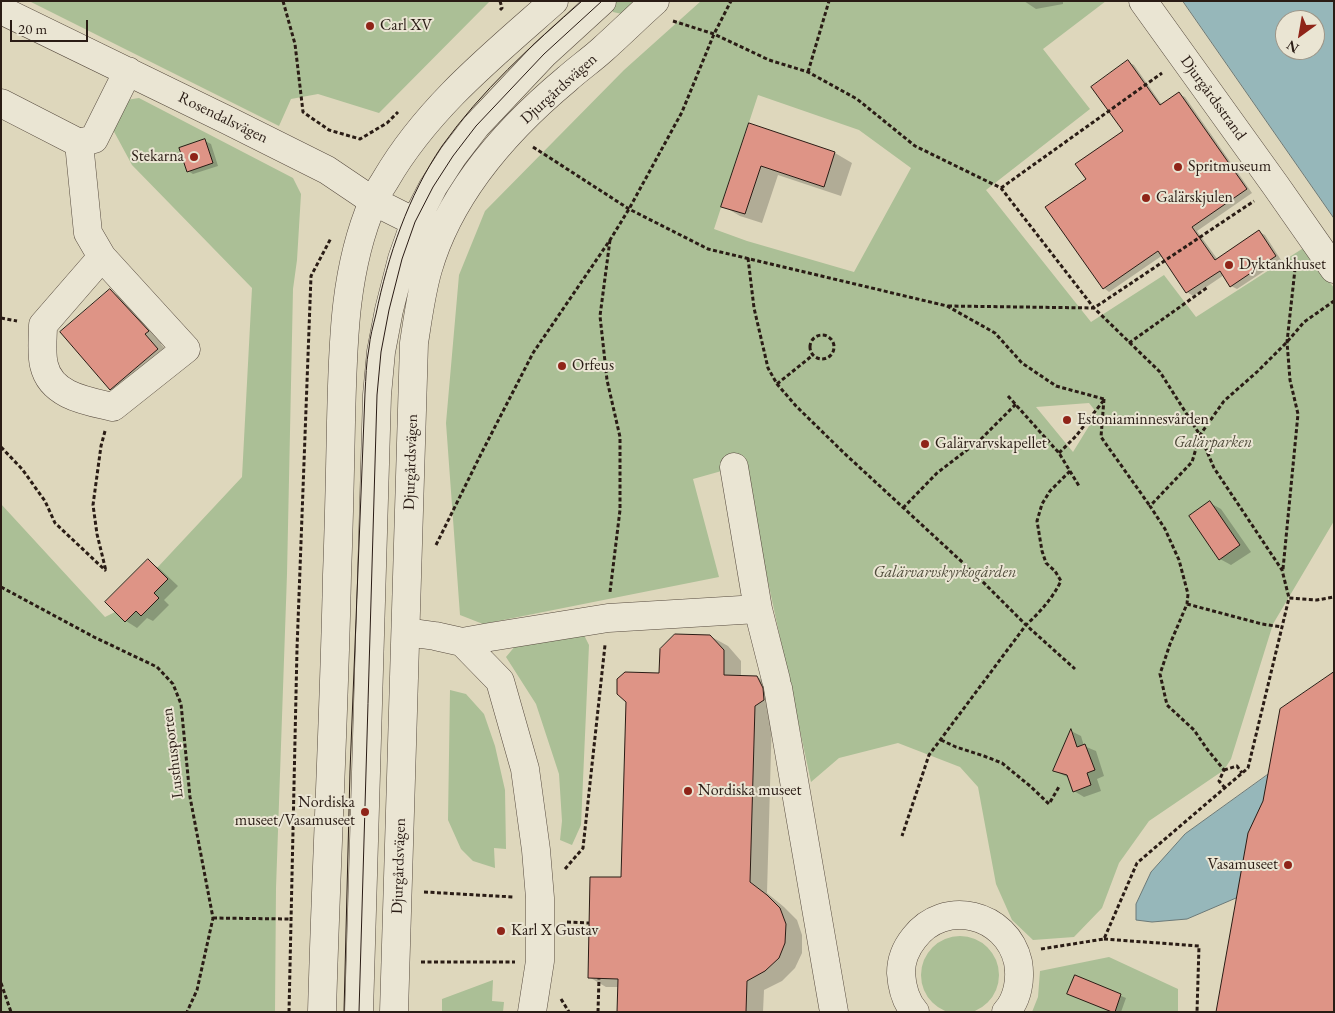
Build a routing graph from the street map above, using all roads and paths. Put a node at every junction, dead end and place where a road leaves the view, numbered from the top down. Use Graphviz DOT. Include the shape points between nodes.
graph roads {
  1 [pos="283,1"];
  2 [pos="500,1"];
  3 [pos="602,1"];
  4 [pos="731,1"];
  5 [pos="829,1"];
  6 [pos="1143,1"];
  7 [pos="564,8"];
  8 [pos="1,10"];
  9 [pos="660,10"];
  10 [pos="495,15"];
  11 [pos="714,34"];
  12 [pos="602,50"];
  13 [pos="1184,58"];
  14 [pos="128,71"];
  15 [pos="808,72"];
  16 [pos="1,103"];
  17 [pos="400,110"];
  18 [pos="515,129"];
  19 [pos="79,143"];
  20 [pos="1276,186"];
  21 [pos="1002,188"];
  22 [pos="373,201"];
  23 [pos="629,209"];
  24 [pos="410,220"];
  25 [pos="1300,220"];
  26 [pos="440,235"];
  27 [pos="332,236"];
  28 [pos="610,240"];
  29 [pos="102,257"];
  30 [pos="748,258"];
  31 [pos="1334,269"];
  32 [pos="1208,287"];
  33 [pos="1334,301"];
  34 [pos="947,306"];
  35 [pos="1094,308"];
  36 [pos="1287,342"];
  37 [pos="1129,343"];
  38 [pos="813,355"];
  39 [pos="777,384"];
  40 [pos="1008,396"];
  41 [pos="1104,399"];
  42 [pos="1016,404"];
  43 [pos="113,407"];
  44 [pos="1200,435"];
  45 [pos="1,447"];
  46 [pos="1059,453"];
  47 [pos="734,467"];
  48 [pos="1070,471"];
  49 [pos="1079,486"];
  50 [pos="1150,506"];
  51 [pos="903,508"];
  52 [pos="436,536"];
  53 [pos="1282,570"];
  54 [pos="1,587"];
  55 [pos="1334,597"];
  56 [pos="1289,598"];
  57 [pos="1187,604"];
  58 [pos="758,609"];
  59 [pos="608,618"];
  60 [pos="1026,625"];
  61 [pos="1282,627"];
  62 [pos="406,632"];
  63 [pos="462,642"];
  64 [pos="1075,669"];
  65 [pos="940,740"];
  66 [pos="1224,770"];
  67 [pos="1242,773"];
  68 [pos="1060,785"];
  69 [pos="1225,788"];
  70 [pos="902,836"];
  71 [pos="415,892"];
  72 [pos="485,895"];
  73 [pos="540,898"];
  74 [pos="213,918"];
  75 [pos="291,919"];
  76 [pos="1104,939"];
  77 [pos="1016,953"];
  78 [pos="413,962"];
  79 [pos="483,963"];
  80 [pos="599,978"];
  81 [pos="1,983"];
  82 [pos="12,1012"];
  83 [pos="187,1012"];
  84 [pos="289,1012"];
  85 [pos="322,1012"];
  86 [pos="344,1012"];
  87 [pos="359,1012"];
  88 [pos="394,1012"];
  89 [pos="532,1012"];
  90 [pos="598,1012"];
  91 [pos="834,1012"];
  92 [pos="915,1012"];
  93 [pos="1006,1012"];
  94 [pos="1197,1012"];
  1 -- 17 [label="path" via="295,44 303,112 329,130 360,140 387,123"];
  2 -- 10 [label="path" via="502,8"];
  3 -- 7 [label="street"];
  4 -- 11 [label="path"];
  5 -- 15 [label="path"];
  6 -- 13 [label="street, Djurgårdsstrand"];
  7 -- 12 [label="street"];
  7 -- 22 [label="street" via="455,90 412,140"];
  7 -- 24 [label="street" via="464,117 442,147 422,179"];
  8 -- 14 [label="street, Rosendalsvägen"];
  9 -- 11 [label="path"];
  9 -- 12 [label="street, Djurgårdsvägen"];
  11 -- 15 [label="path" via="769,60"];
  11 -- 23 [label="path" via="682,112"];
  12 -- 18 [label="street, Djurgårdsvägen" via="566,79"];
  13 -- 20 [label="street, Djurgårdsstrand"];
  13 -- 21 [label="path"];
  14 -- 19 [label="street" via="94,139"];
  14 -- 22 [label="street, Rosendalsvägen" via="327,170"];
  15 -- 21 [label="path" via="857,99 914,146"];
  16 -- 19 [label="street"];
  18 -- 23 [label="path" via="527,143"];
  18 -- 26 [label="street, Djurgårdsvägen" via="484,162 463,191"];
  19 -- 29 [label="street" via="88,233"];
  20 -- 25 [label="street, Djurgårdsstrand"];
  20 -- 35 [label="path"];
  21 -- 35 [label="path"];
  22 -- 24 [label="street, Rosendalsvägen"];
  22 -- 85 [label="street" via="358,244 343,344"];
  23 -- 28 [label="path"];
  23 -- 30 [label="path" via="708,249"];
  24 -- 26 [label="street, Rosendalsvägen"];
  24 -- 86 [label="street" via="390,255 368,348 350,771"];
  24 -- 87 [label="street" via="381,352 377,395"];
  25 -- 31 [label="street, Djurgårdsstrand"];
  25 -- 36 [label="path"];
  26 -- 62 [label="street, Djurgårdsvägen" via="420,301 414,343"];
  27 -- 75 [label="path" via="311,276"];
  28 -- 52 [label="path" via="533,353 436,546"];
  28 -- 59 [label="path" via="600,316 607,380 620,437 620,510"];
  29 -- 43 [label="street" via="43,325 44,364 51,382 67,394"];
  29 -- 43 [label="street" via="186,349"];
  30 -- 34 [label="path"];
  30 -- 39 [label="path" via="754,308 768,368"];
  32 -- 37 [label="path"];
  33 -- 36 [label="path" via="1304,322"];
  34 -- 35 [label="path"];
  34 -- 41 [label="path" via="995,333 1022,363 1056,386"];
  35 -- 37 [label="path"];
  36 -- 44 [label="path" via="1224,401"];
  36 -- 53 [label="path" via="1290,380 1298,414"];
  37 -- 44 [label="path" via="1160,372"];
  38 -- 38 [label="path" via="820,359 828,358 834,348 832,340 822,335 815,337 810,344"];
  38 -- 39 [label="path"];
  39 -- 51 [label="path"];
  40 -- 42 [label="path"];
  41 -- 46 [label="path"];
  41 -- 50 [label="path" via="1102,437"];
  42 -- 46 [label="path"];
  42 -- 51 [label="path" via="980,440 937,473"];
  43 -- 45 [label="path" via="101,446 93,505 106,571 55,523 45,501"];
  44 -- 50 [label="path" via="1192,462"];
  44 -- 53 [label="path" via="1214,468"];
  46 -- 48 [label="path"];
  47 -- 58 [label="street"];
  48 -- 49 [label="path"];
  48 -- 60 [label="path" via="1050,491 1037,521 1046,563 1061,581 1045,606"];
  50 -- 57 [label="path" via="1179,560 1188,594"];
  51 -- 60 [label="path"];
  53 -- 56 [label="path"];
  54 -- 74 [label="path, Lusthusporten" via="157,667 173,684 181,704 190,797"];
  55 -- 56 [label="path" via="1317,600"];
  56 -- 61 [label="path"];
  57 -- 61 [label="path"];
  57 -- 66 [label="path" via="1160,674 1167,705 1194,730"];
  58 -- 59 [label="street"];
  58 -- 91 [label="street" via="777,684"];
  59 -- 63 [label="street"];
  59 -- 73 [label="path" via="583,848"];
  60 -- 64 [label="path"];
  60 -- 65 [label="path"];
  61 -- 67 [label="path" via="1248,768"];
  62 -- 63 [label="street"];
  62 -- 88 [label="street, Djurgårdsvägen"];
  63 -- 73 [label="street" via="500,681 525,769"];
  65 -- 68 [label="path" via="1002,763 1048,804"];
  65 -- 70 [label="path" via="929,755"];
  66 -- 67 [label="path" via="1237,766"];
  66 -- 69 [label="path" via="1219,781"];
  67 -- 69 [label="path"];
  69 -- 76 [label="path" via="1138,863"];
  71 -- 72 [label="path"];
  73 -- 89 [label="street" via="540,961"];
  74 -- 75 [label="path"];
  74 -- 83 [label="path, Lusthusporten" via="197,990"];
  75 -- 84 [label="path"];
  76 -- 77 [label="path"];
  76 -- 94 [label="path" via="1199,946"];
  77 -- 92 [label="street" via="1006,936 992,924 974,916 955,915 936,920 919,931 907,947 901,966 902,986"];
  77 -- 93 [label="street" via="1020,972 1018,990"];
  78 -- 79 [label="path"];
  80 -- 90 [label="path"];
  81 -- 82 [label="path"];
}
